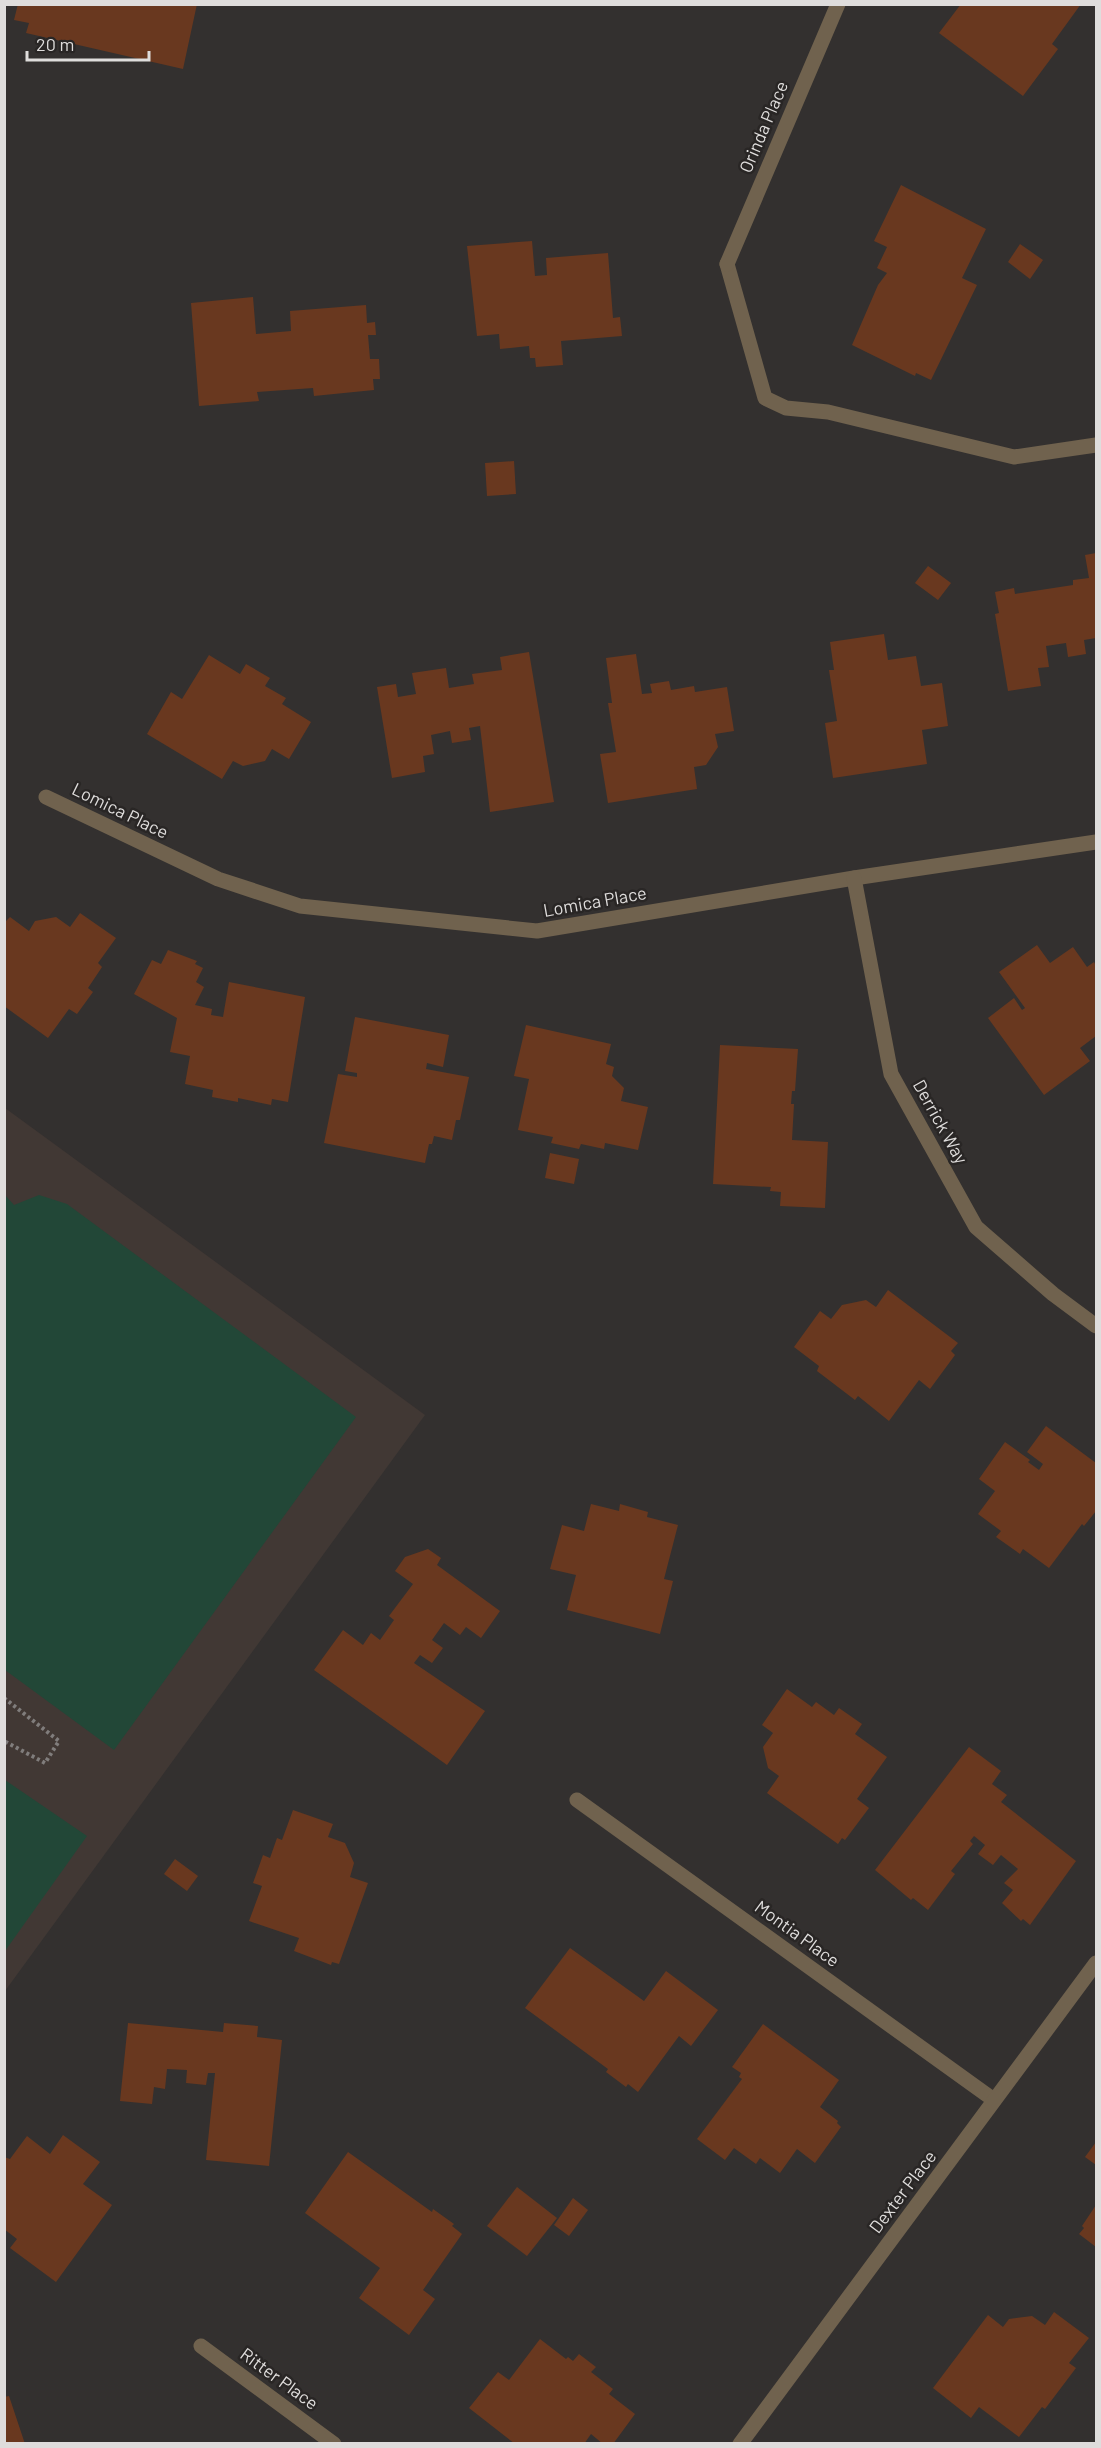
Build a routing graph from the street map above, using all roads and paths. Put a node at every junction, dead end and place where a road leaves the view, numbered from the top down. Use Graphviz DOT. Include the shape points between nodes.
graph roads {
  1 [pos="838,4"];
  2 [pos="1096,445"];
  3 [pos="46,797"];
  4 [pos="1096,842"];
  5 [pos="854,878"];
  6 [pos="1096,1326"];
  7 [pos="4,1698"];
  8 [pos="4,1742"];
  9 [pos="577,1800"];
  10 [pos="1096,1963"];
  11 [pos="994,2100"];
  12 [pos="201,2346"];
  13 [pos="334,2444"];
  14 [pos="740,2444"];
  1 -- 2 [label="street, Orinda Place" via="727,264 765,398 786,408 828,412 1014,457"];
  3 -- 5 [label="street, Lomica Place" via="218,879 300,906 537,931"];
  4 -- 5 [label="street, Lomica Place"];
  5 -- 6 [label="street, Derrick Way" via="891,1074 976,1227"];
  7 -- 8 [label="path" via="59,1741 45,1763"];
  9 -- 11 [label="street, Montia Place"];
  10 -- 11 [label="street, Dexter Place"];
  11 -- 14 [label="street, Dexter Place"];
  12 -- 13 [label="street, Ritter Place"];
}
